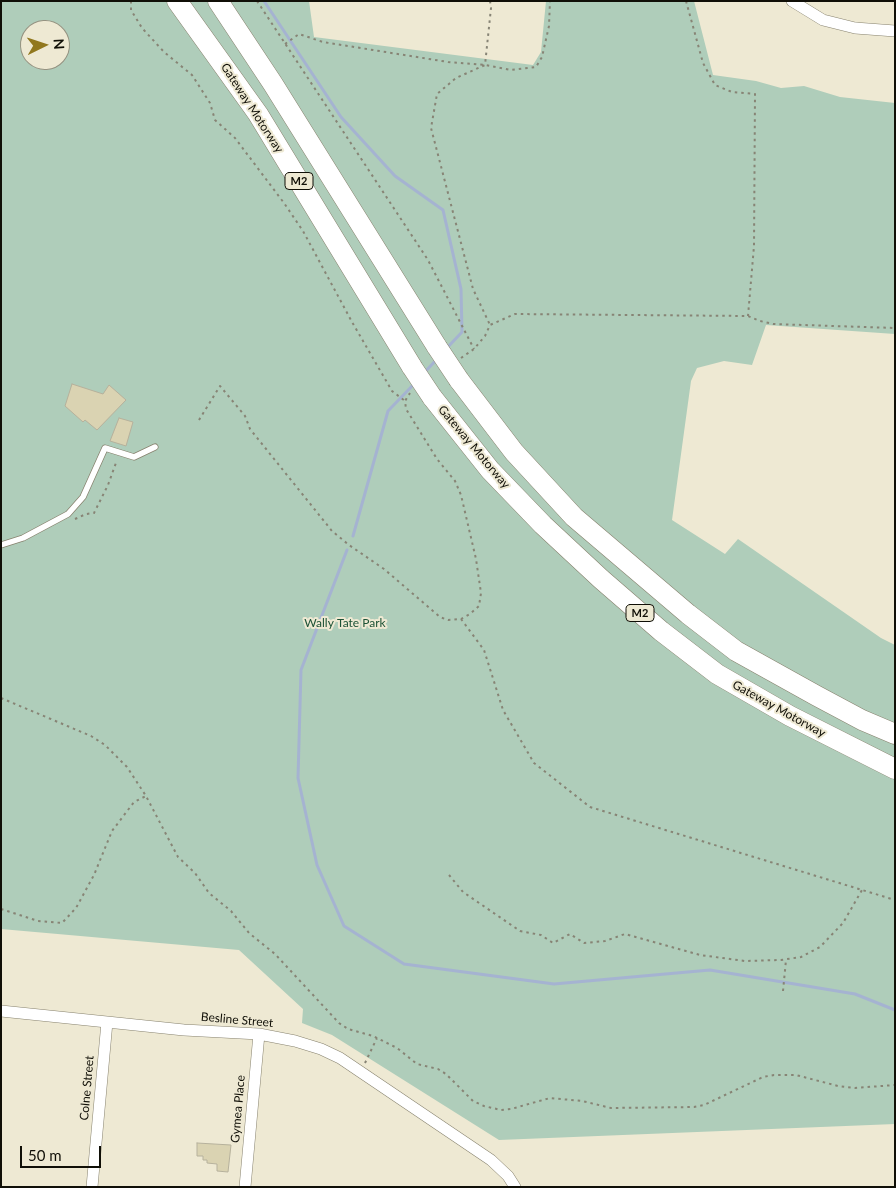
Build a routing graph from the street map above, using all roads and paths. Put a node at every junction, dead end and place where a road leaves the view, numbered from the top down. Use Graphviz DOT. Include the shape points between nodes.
graph roads {
  1 [pos="131,1"];
  2 [pos="177,1"];
  3 [pos="218,1"];
  4 [pos="257,1"];
  5 [pos="490,1"];
  6 [pos="550,1"];
  7 [pos="686,1"];
  8 [pos="792,1"];
  9 [pos="895,31"];
  10 [pos="285,44"];
  11 [pos="485,65"];
  12 [pos="748,316"];
  13 [pos="490,325"];
  14 [pos="895,328"];
  15 [pos="474,349"];
  16 [pos="458,360"];
  17 [pos="425,392"];
  18 [pos="405,401"];
  19 [pos="199,420"];
  20 [pos="155,446"];
  21 [pos="1,544"];
  22 [pos="461,619"];
  23 [pos="1,698"];
  24 [pos="895,734"];
  25 [pos="895,769"];
  26 [pos="146,796"];
  27 [pos="449,875"];
  28 [pos="862,890"];
  29 [pos="895,900"];
  30 [pos="1,909"];
  31 [pos="786,960"];
  32 [pos="783,991"];
  33 [pos="1,1011"];
  34 [pos="108,1022"];
  35 [pos="259,1034"];
  36 [pos="378,1038"];
  37 [pos="360,1072"];
  38 [pos="895,1085"];
  39 [pos="92,1187"];
  40 [pos="245,1187"];
  41 [pos="515,1187"];
  1 -- 18 [label="path" via="142,28 192,75 210,103 215,120 235,138 284,203 303,231 392,391"];
  2 -- 17 [label="highway, Gateway Motorway / M2, bridge" via="258,114"];
  3 -- 24 [label="highway, M2, bridge" via="459,380 514,452 574,517 736,651 862,720"];
  4 -- 10 [label="path"];
  5 -- 11 [label="path"];
  6 -- 11 [label="path" via="549,26 542,57 536,67 511,70"];
  7 -- 12 [label="path" via="703,63 715,85 732,92 755,94 754,246"];
  8 -- 9 [label="street" via="823,20 855,28"];
  10 -- 11 [label="path" via="299,34 322,42"];
  10 -- 15 [label="path" via="428,260"];
  11 -- 13 [label="path" via="456,78 437,94 431,128 473,289"];
  12 -- 13 [label="path" via="515,314"];
  12 -- 14 [label="path" via="773,324"];
  13 -- 15 [label="path"];
  15 -- 16 [label="path"];
  17 -- 18 [label="path" via="409,394"];
  17 -- 25 [label="highway, Gateway Motorway / M2" via="490,470 543,526 661,631 717,674 790,716"];
  18 -- 22 [label="path" via="414,425 461,494 481,593 479,606"];
  19 -- 22 [label="path" via="220,386 245,416 250,429 332,531 440,616 448,620"];
  20 -- 21 [label="lane" via="134,457 105,448 82,497 68,514 23,538"];
  22 -- 28 [label="path" via="484,650 504,710 534,763 590,808"];
  23 -- 26 [label="path" via="92,736 127,767"];
  26 -- 30 [label="path" via="134,802 112,831 94,875 76,908 62,924 38,921"];
  26 -- 36 [label="path" via="175,852 209,893 275,954 339,1022 355,1032"];
  27 -- 31 [label="path" via="463,892 520,931 541,935 553,943 570,934 584,943 605,941 625,934 700,954 745,961"];
  28 -- 29 [label="path"];
  28 -- 31 [label="path" via="843,923 820,948 801,958"];
  31 -- 32 [label="path"];
  33 -- 34 [label="street, Besline Street"];
  34 -- 35 [label="street, Besline Street"];
  34 -- 39 [label="street, Colne Street"];
  35 -- 37 [label="street, Besline Street" via="321,1048"];
  35 -- 40 [label="street, Gymea Place"];
  36 -- 37 [label="path"];
  36 -- 38 [label="path" via="416,1064 446,1074 473,1101 501,1110 550,1098 611,1108 694,1108 774,1075 796,1075 855,1088"];
  37 -- 41 [label="street, Besline Street" via="492,1160"];
}
